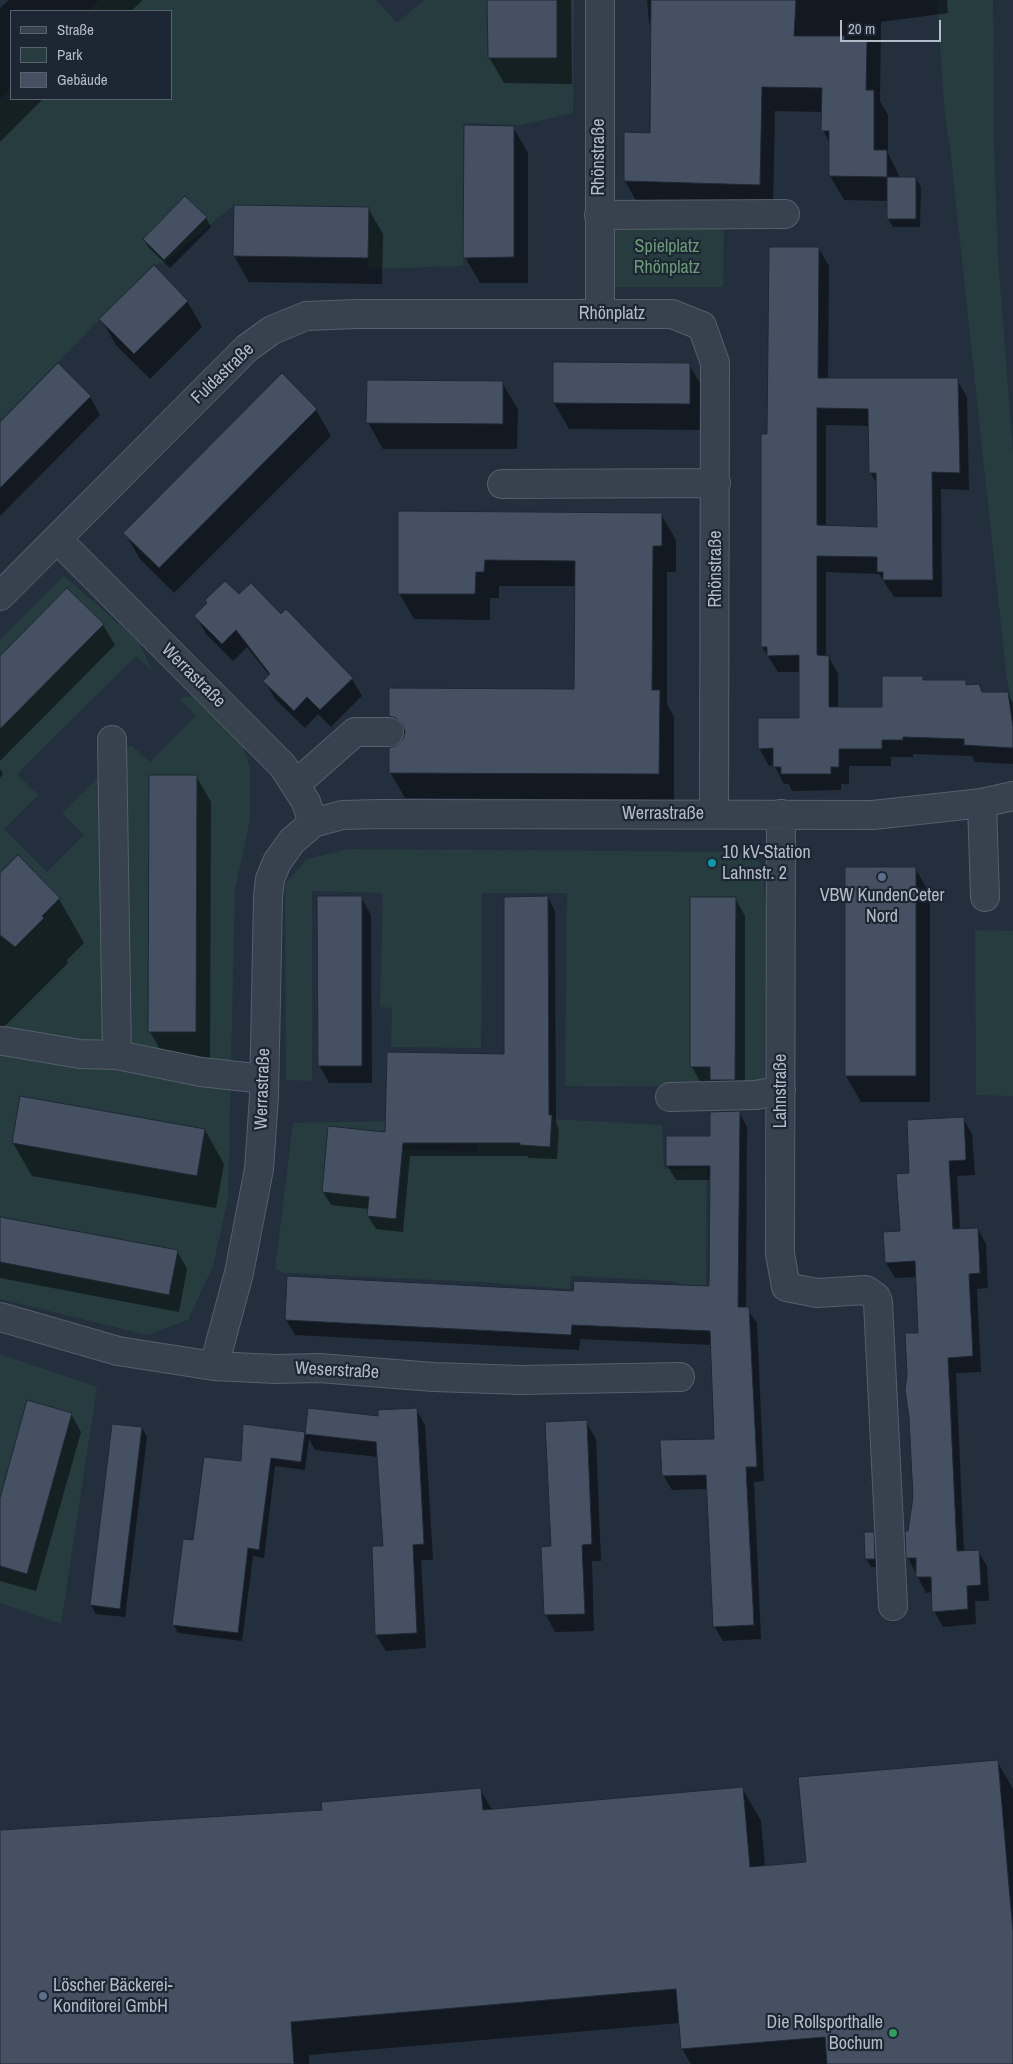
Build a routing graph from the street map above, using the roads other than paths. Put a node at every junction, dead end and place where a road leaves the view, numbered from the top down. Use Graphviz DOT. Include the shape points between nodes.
graph roads {
  1 [pos="600,0"];
  2 [pos="785,214"];
  3 [pos="599,215"];
  4 [pos="600,314"];
  5 [pos="519,315"];
  6 [pos="702,326"];
  7 [pos="716,483"];
  8 [pos="502,484"];
  9 [pos="58,540"];
  10 [pos="0,596"];
  11 [pos="389,732"];
  12 [pos="112,740"];
  13 [pos="295,785"];
  14 [pos="1013,796"];
  15 [pos="982,803"];
  16 [pos="714,814"];
  17 [pos="781,814"];
  18 [pos="313,823"];
  19 [pos="985,897"];
  20 [pos="4,1041"];
  21 [pos="117,1054"];
  22 [pos="264,1079"];
  23 [pos="781,1090"];
  24 [pos="670,1097"];
  25 [pos="0,1317"];
  26 [pos="214,1366"];
  27 [pos="680,1376"];
  28 [pos="892,1606"];
  1 -- 3 [label="street, Rhönstraße"];
  2 -- 3 [label="street"];
  3 -- 4 [label="street, Rhönstraße"];
  4 -- 5 [label="street, Rhönplatz"];
  4 -- 6 [label="street, Rhönplatz" via="672,314"];
  5 -- 9 [label="street, Fuldastraße" via="306,316 272,330 247,348"];
  6 -- 7 [label="street, Rhönstraße" via="715,363"];
  7 -- 8 [label="street"];
  7 -- 16 [label="street, Rhönstraße"];
  9 -- 10 [label="street, Fuldastraße"];
  9 -- 13 [label="street, Werrastraße" via="283,766"];
  11 -- 13 [label="street" via="355,732"];
  12 -- 21 [label="street"];
  13 -- 18 [label="street, Werrastraße" via="306,802"];
  14 -- 15 [label="street, Werrastraße"];
  15 -- 17 [label="street, Werrastraße" via="873,815"];
  15 -- 19 [label="street"];
  16 -- 17 [label="street, Werrastraße"];
  16 -- 18 [label="street, Werrastraße" via="379,814 342,815"];
  17 -- 23 [label="street, Lahnstraße"];
  18 -- 22 [label="street, Werrastraße" via="292,841 270,879"];
  20 -- 21 [label="street" via="80,1054"];
  21 -- 22 [label="street" via="201,1072"];
  22 -- 26 [label="street, Werrastraße" via="259,1169 239,1273"];
  23 -- 24 [label="street" via="756,1095"];
  23 -- 28 [label="street, Lahnstraße" via="780,1254 786,1287 817,1293 866,1290 878,1302"];
  25 -- 26 [label="street, Weserstraße" via="118,1351"];
  26 -- 27 [label="street, Weserstraße" via="320,1368 521,1380"];
}
